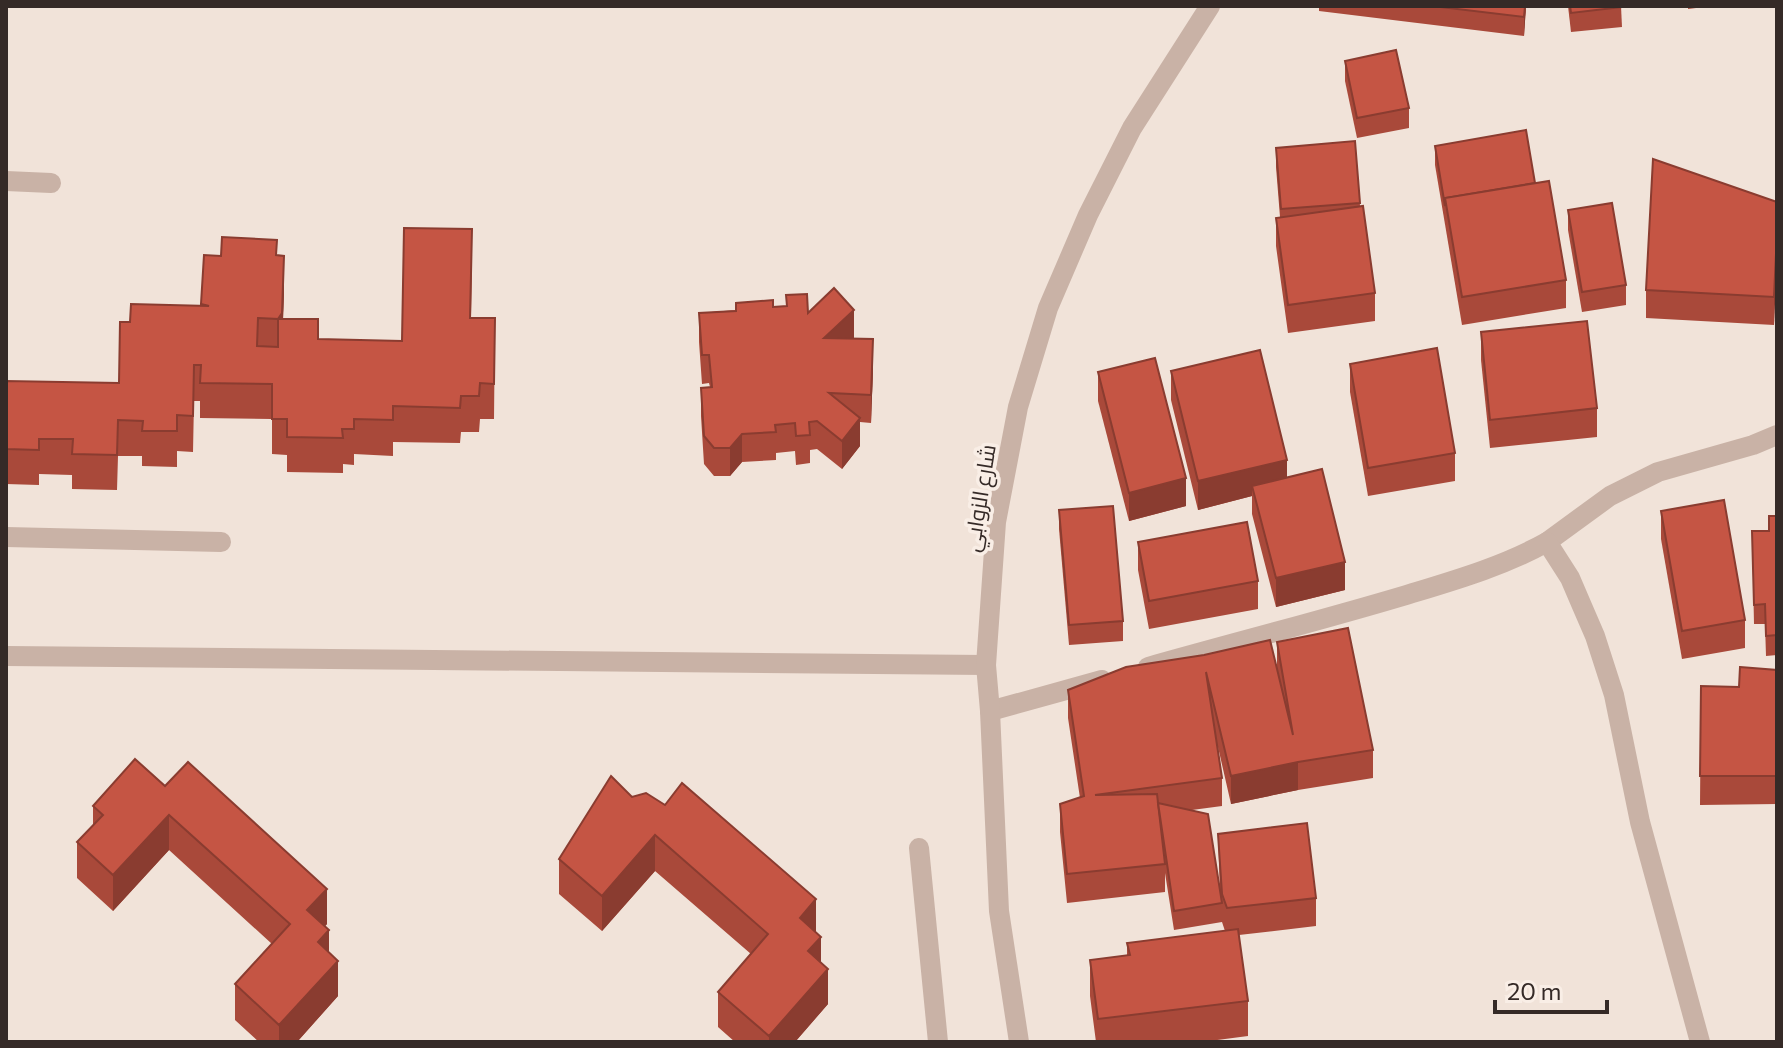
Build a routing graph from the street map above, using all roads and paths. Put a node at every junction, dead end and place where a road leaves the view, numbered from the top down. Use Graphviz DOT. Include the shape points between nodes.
graph roads {
  1 [pos="1210,6"];
  2 [pos="6,181"];
  3 [pos="51,183"];
  4 [pos="1777,435"];
  5 [pos="6,537"];
  6 [pos="221,542"];
  7 [pos="1547,542"];
  8 [pos="6,656"];
  9 [pos="986,665"];
  10 [pos="990,711"];
  11 [pos="919,848"];
  12 [pos="938,1042"];
  13 [pos="1019,1042"];
  14 [pos="1700,1042"];
  1 -- 9 [label="street, شارع الزوابي" via="1132,128 1048,308 1018,407 996,522"];
  2 -- 3 [label="street"];
  4 -- 7 [label="street" via="1658,472 1610,496"];
  5 -- 6 [label="street"];
  7 -- 10 [label="street" via="1467,576"];
  7 -- 14 [label="street" via="1570,578 1614,695 1640,822"];
  8 -- 9 [label="street"];
  9 -- 10 [label="street, شارع الزوابي"];
  10 -- 13 [label="street, شارع الزوابي" via="999,911"];
  11 -- 12 [label="street"];
}
